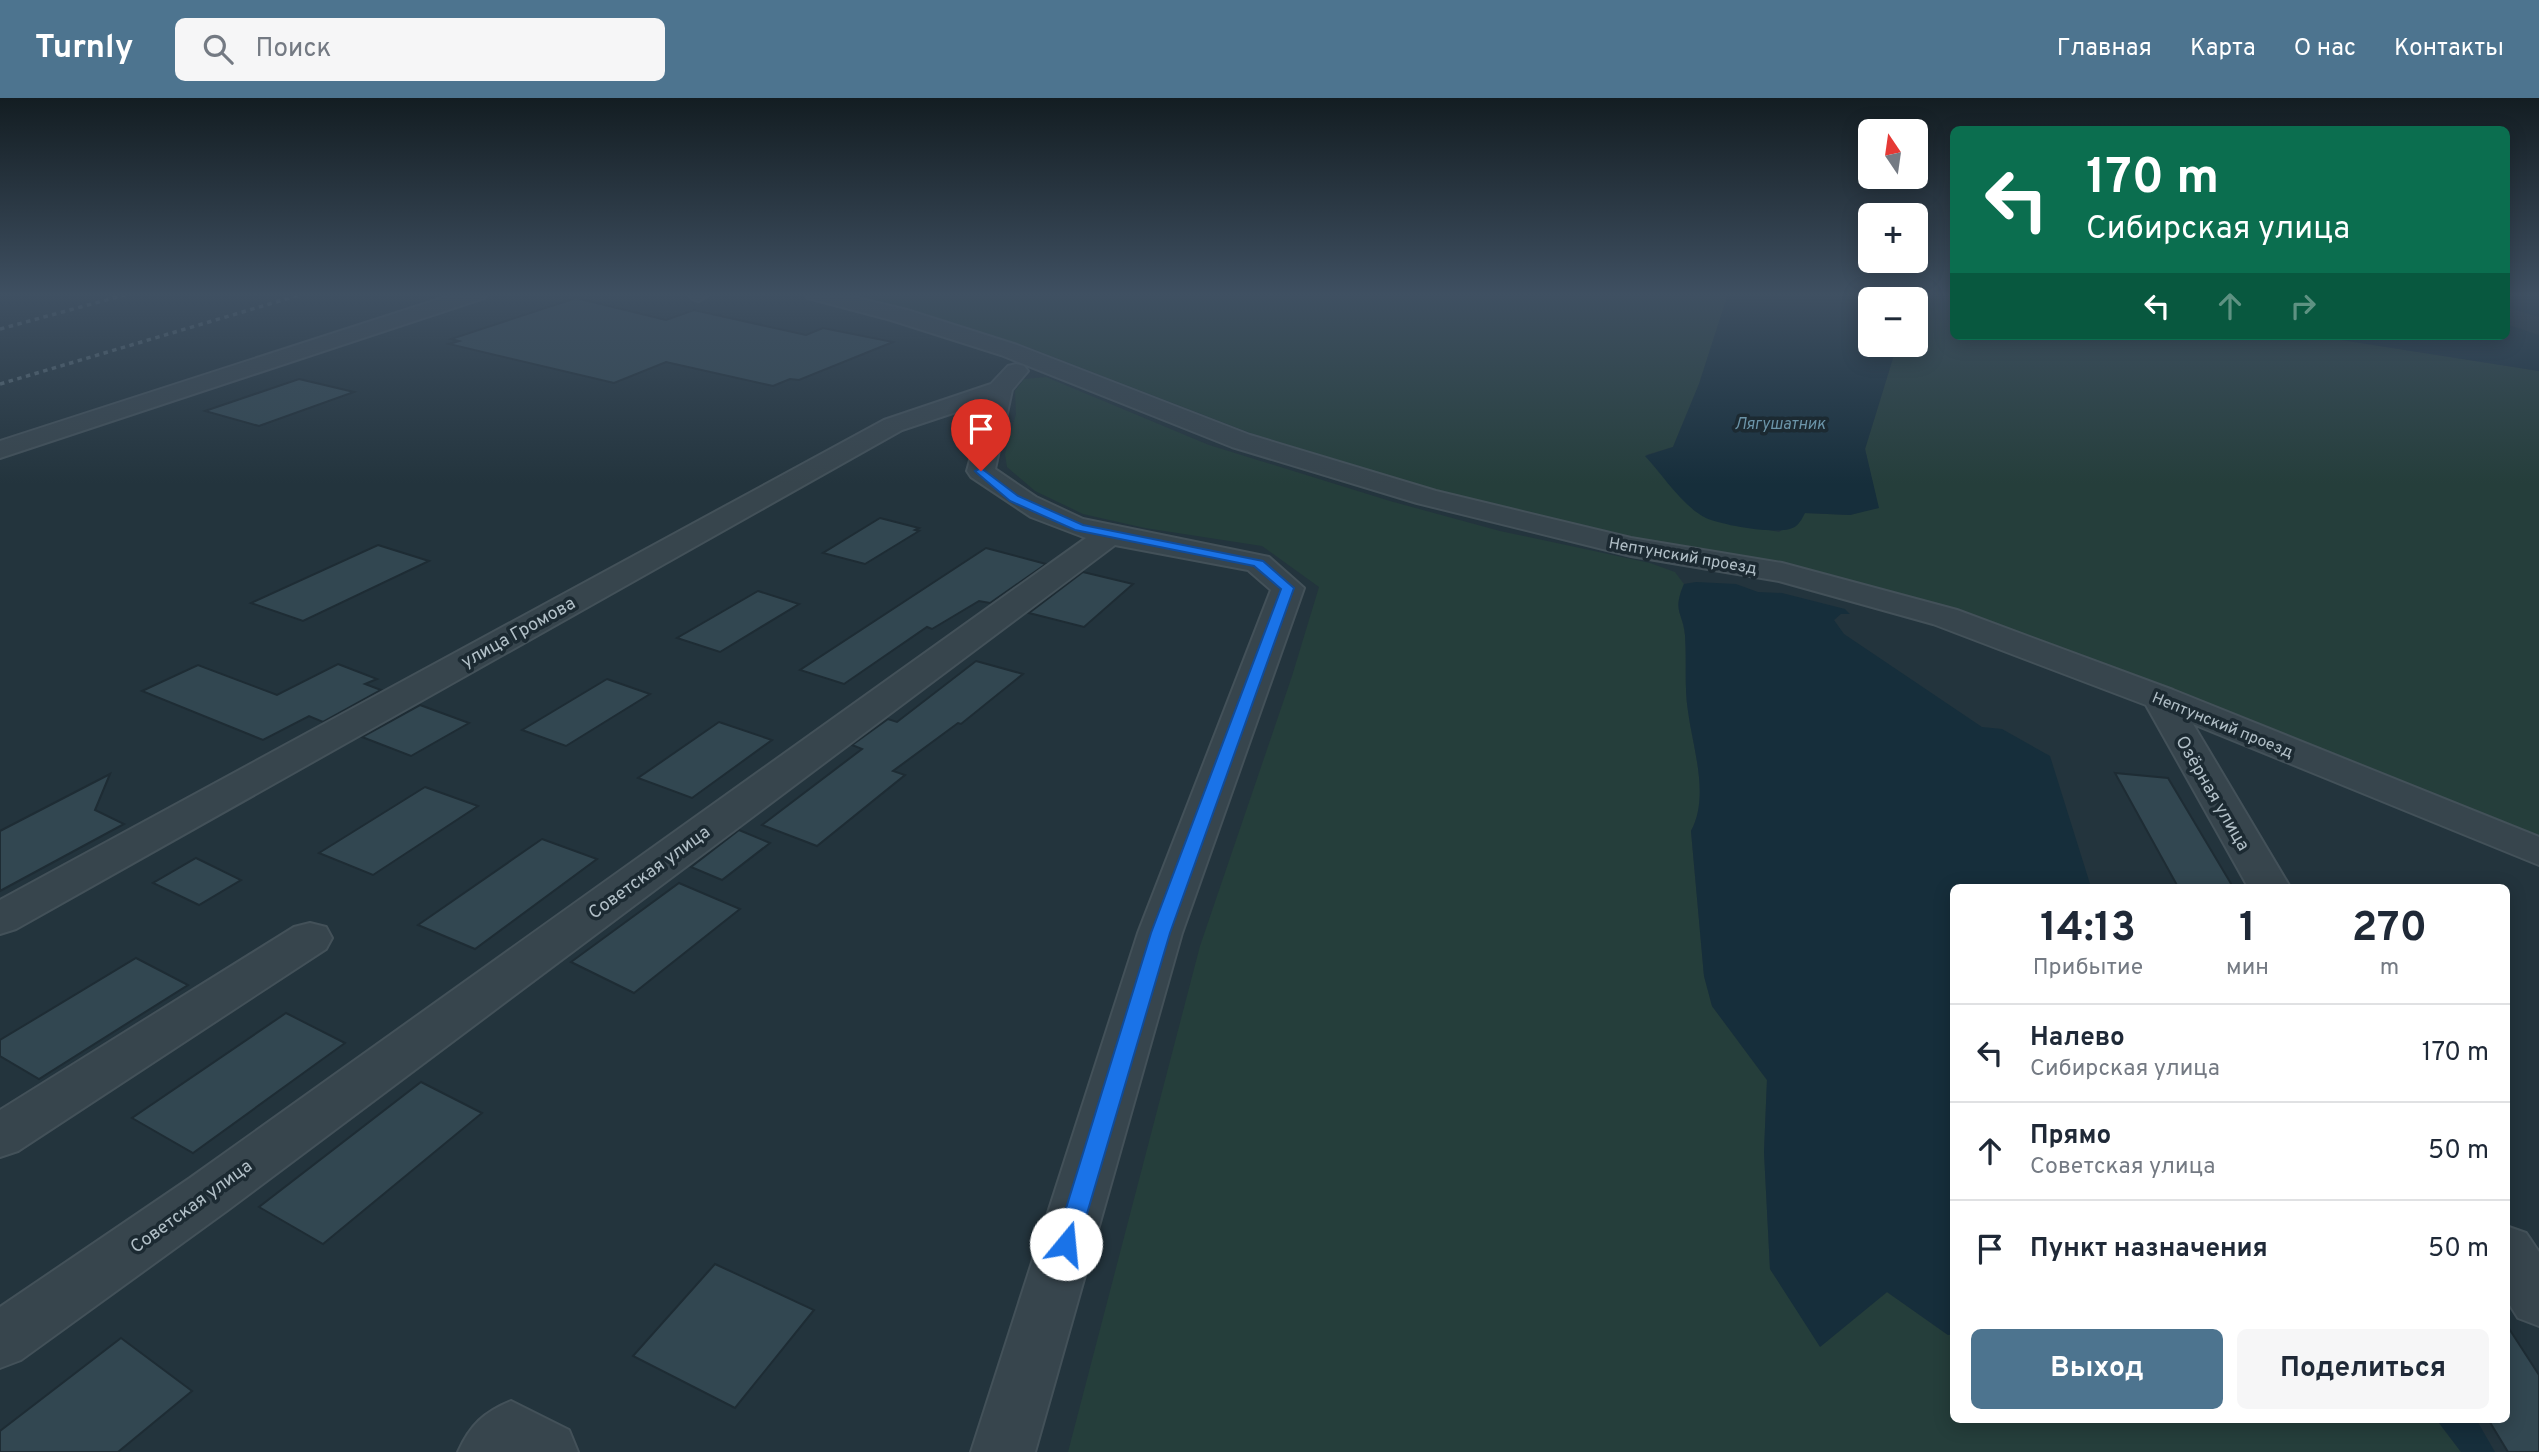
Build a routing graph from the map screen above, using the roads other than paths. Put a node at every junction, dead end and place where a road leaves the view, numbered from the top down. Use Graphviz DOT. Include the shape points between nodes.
graph roads {
  1 [pos="284,357"];
  2 [pos="982,357"];
  3 [pos="1005,369"];
  4 [pos="0,450"];
  5 [pos="1109,535"];
  6 [pos="2160,698"];
  7 [pos="2539,852"];
  8 [pos="2267,884"];
  9 [pos="0,919"];
  10 [pos="310,938"];
  11 [pos="0,1136"];
  12 [pos="2510,1256"];
  13 [pos="2539,1300"];
  14 [pos="0,1341"];
  15 [pos="490,1452"];
  16 [pos="546,1452"];
  17 [pos="1003,1452"];
  1 -- 4 [label="street"];
  2 -- 3 [label="street, Нептунский проезд"];
  3 -- 5 [label="street" via="981,471 1014,499 1079,528"];
  3 -- 6 [label="street, Нептунский проезд" via="1401,489 1632,547 1783,572 1945,617"];
  3 -- 9 [label="street, улица Громова" via="893,425"];
  5 -- 14 [label="street, Советская улица" via="209,1194"];
  5 -- 17 [label="street" via="1258,563 1288,588 1160,933"];
  6 -- 7 [label="street, Нептунский проезд"];
  6 -- 8 [label="street, Озёрная улица"];
  10 -- 11 [label="street"];
  12 -- 13 [label="street"];
  15 -- 16 [label="street" via="511,1430"];
}
